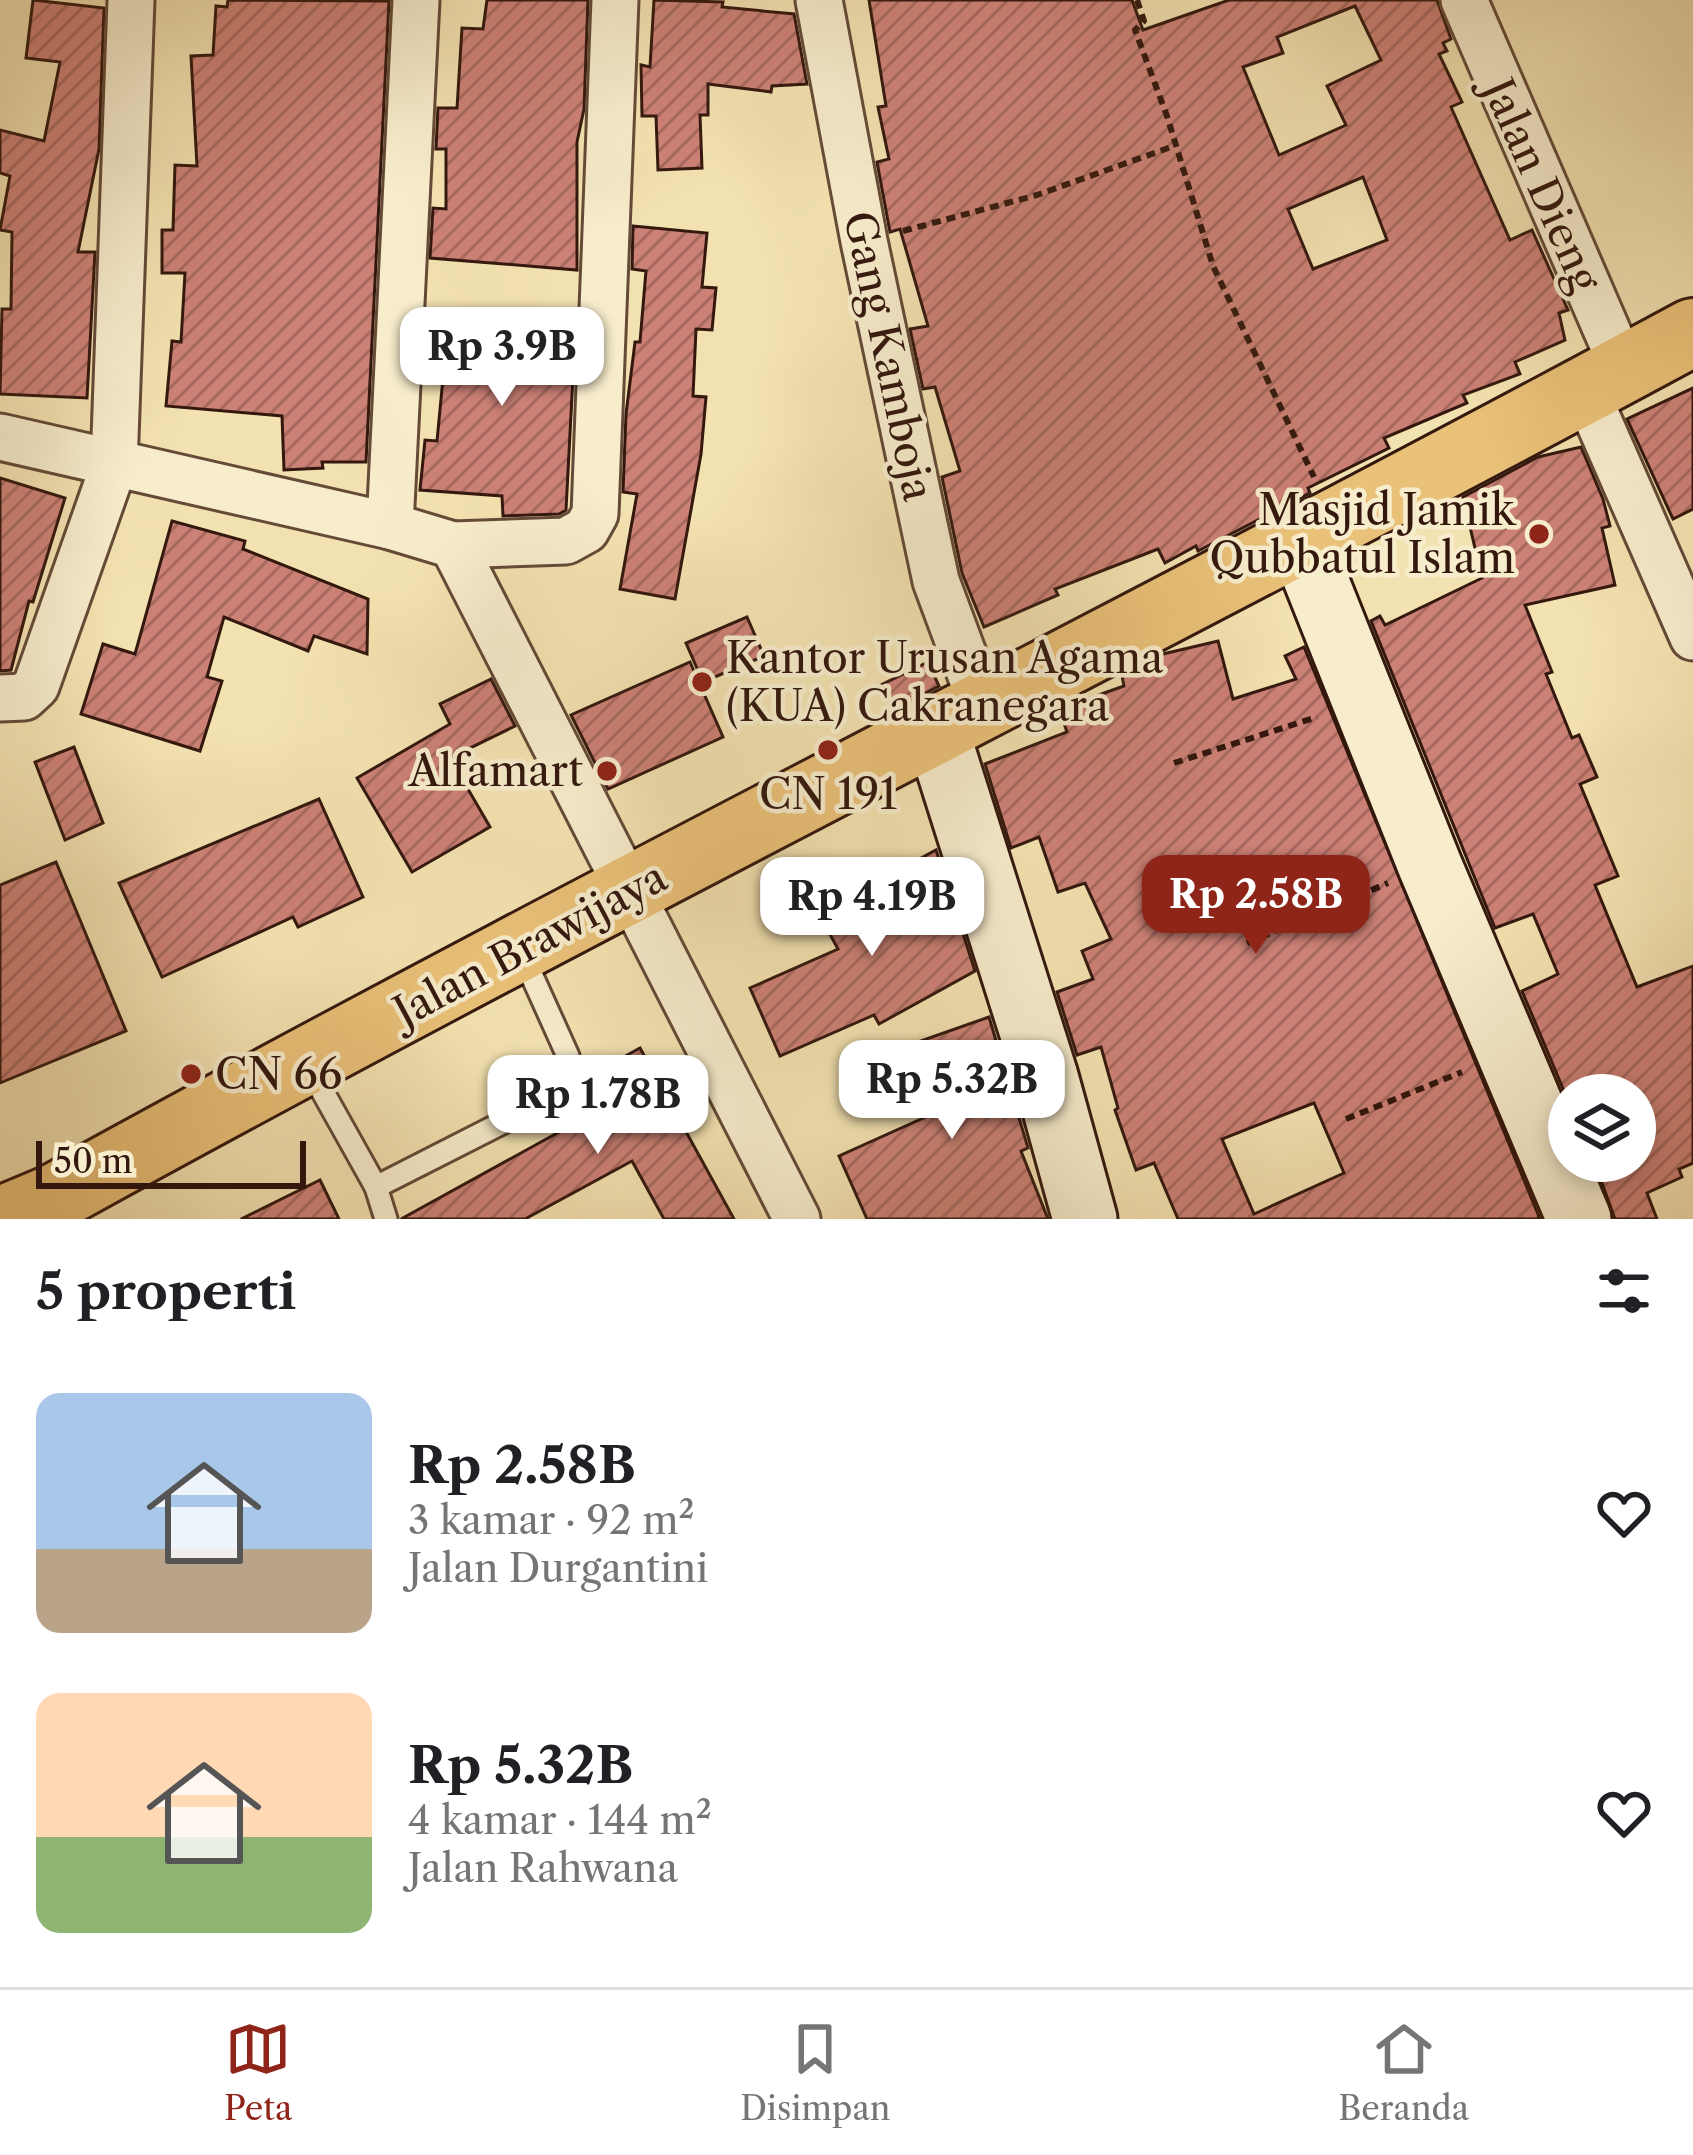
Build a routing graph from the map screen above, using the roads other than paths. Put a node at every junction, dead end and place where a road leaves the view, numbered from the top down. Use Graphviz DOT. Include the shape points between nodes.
graph roads {
  1 [pos="131,0"];
  2 [pos="416,0"];
  3 [pos="615,0"];
  4 [pos="819,0"];
  5 [pos="1464,0"];
  6 [pos="1693,332"];
  7 [pos="1604,380"];
  8 [pos="0,437"];
  9 [pos="114,465"];
  10 [pos="390,526"];
  11 [pos="1318,530"];
  12 [pos="453,545"];
  13 [pos="1693,638"];
  14 [pos="0,698"];
  15 [pos="960,718"];
  16 [pos="629,892"];
  17 [pos="519,946"];
  18 [pos="307,1063"];
  19 [pos="376,1187"];
  20 [pos="39,1212"];
  21 [pos="386,1219"];
  22 [pos="797,1219"];
  23 [pos="1085,1219"];
  24 [pos="1579,1219"];
  1 -- 9 [label="street"];
  2 -- 10 [label="street"];
  3 -- 12 [label="street" via="595,514 566,541"];
  4 -- 15 [label="street, Gang Kamboja"];
  5 -- 7 [label="street, Jalan Dieng"];
  6 -- 7 [label="main road, Jalan Brawijaya"];
  7 -- 11 [label="main road, Jalan Brawijaya"];
  7 -- 13 [label="street, Jalan Dieng"];
  8 -- 9 [label="street"];
  9 -- 10 [label="street"];
  9 -- 14 [label="street" via="36,686 25,697"];
  10 -- 12 [label="street"];
  11 -- 15 [label="main road, Jalan Brawijaya"];
  11 -- 24 [label="street" via="1366,701"];
  12 -- 16 [label="street"];
  15 -- 16 [label="main road, Jalan Brawijaya"];
  15 -- 23 [label="street"];
  16 -- 17 [label="main road, Jalan Brawijaya"];
  16 -- 22 [label="street"];
  17 -- 18 [label="main road, Jalan Brawijaya"];
  17 -- 19 [label="lane" via="568,1056 566,1084"];
  18 -- 19 [label="lane"];
  18 -- 20 [label="main road, Jalan Brawijaya"];
  19 -- 21 [label="lane"];
}
